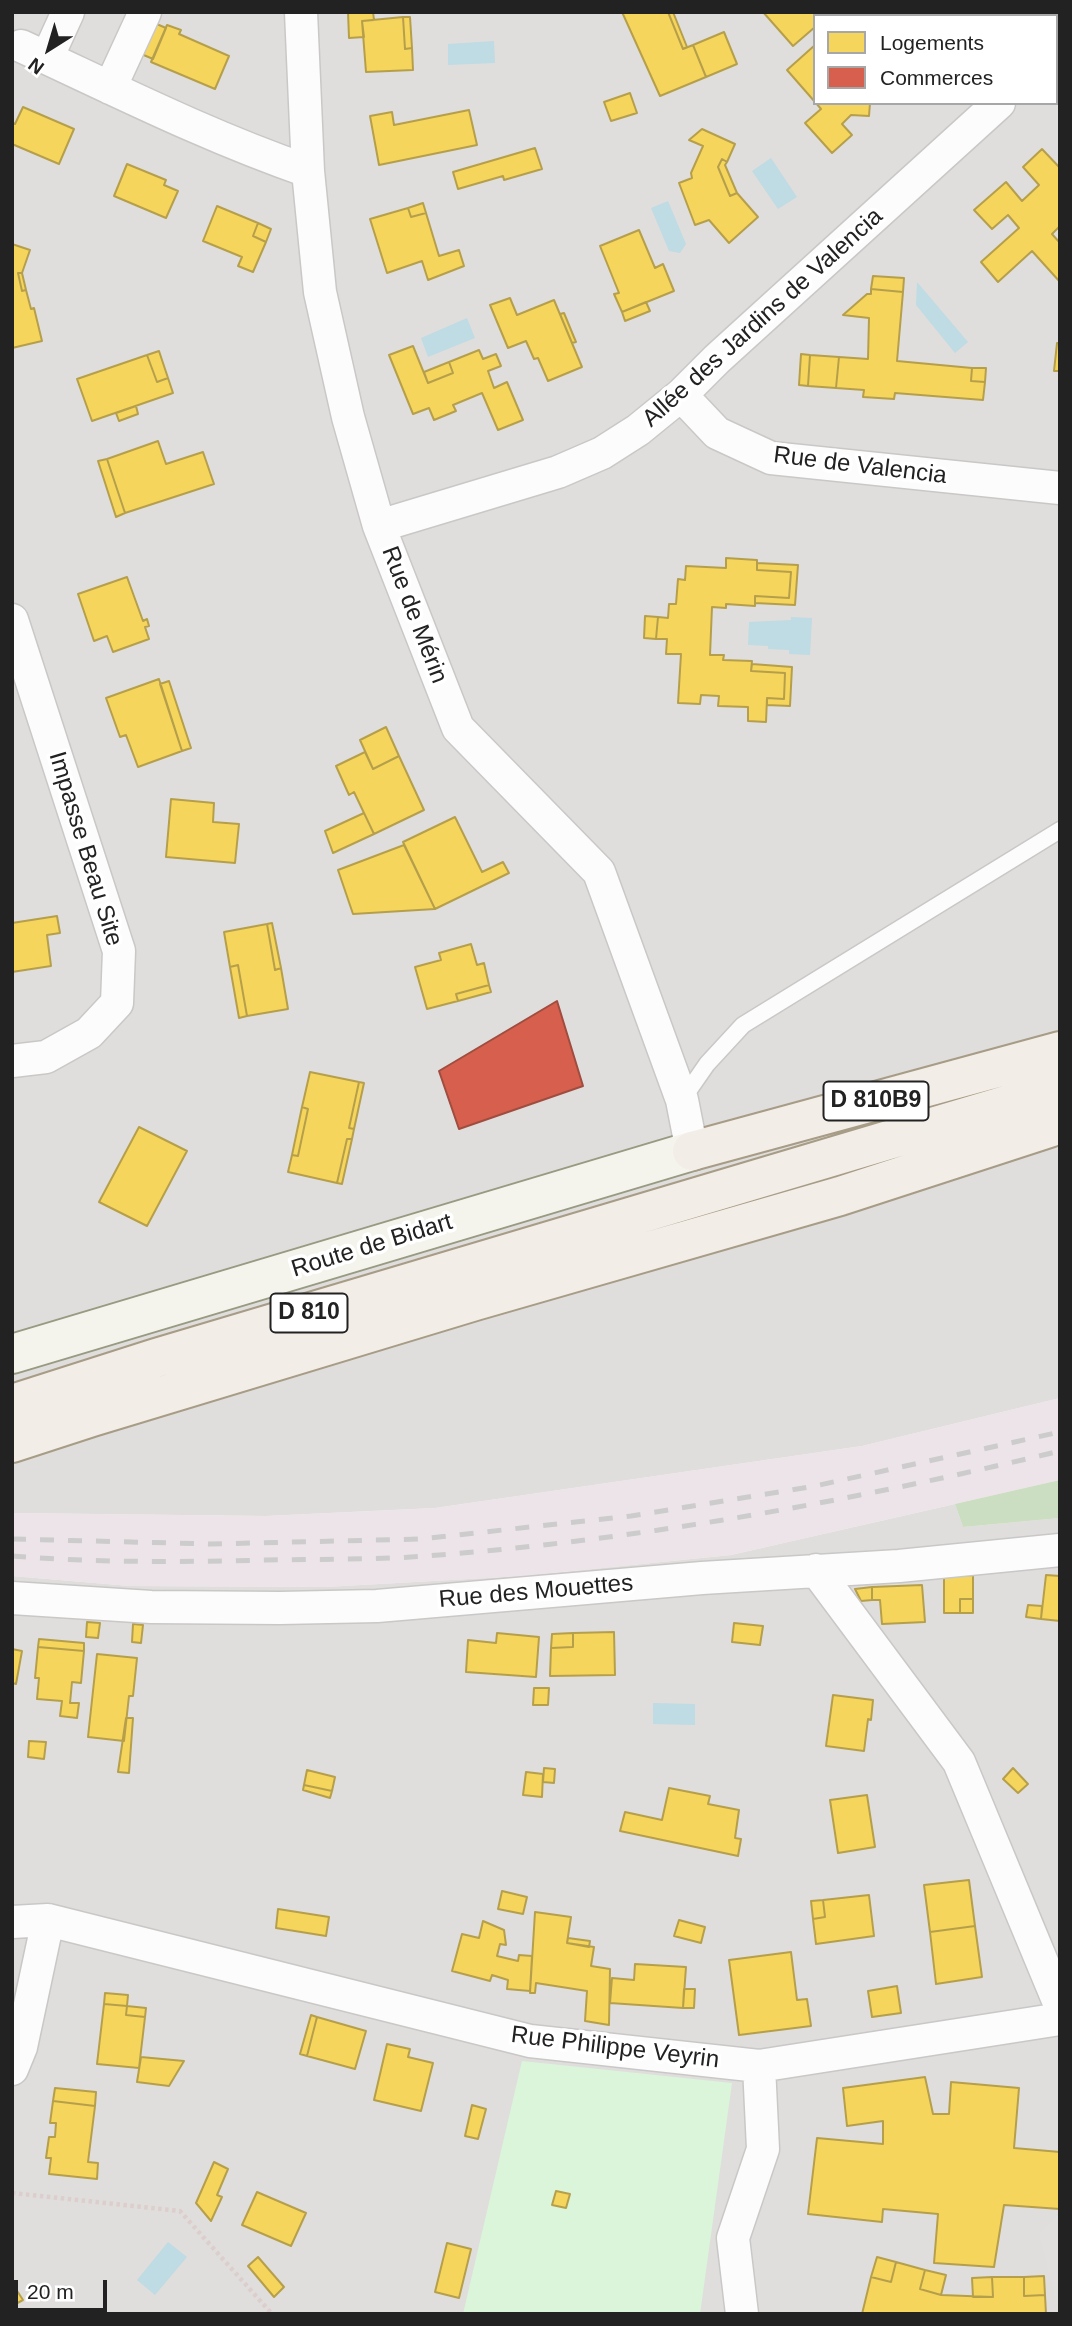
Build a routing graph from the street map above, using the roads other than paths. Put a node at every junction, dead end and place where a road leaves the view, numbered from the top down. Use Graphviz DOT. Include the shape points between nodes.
graph roads {
  1 [pos="68,12"];
  2 [pos="145,12"];
  3 [pos="301,12"];
  4 [pos="110,88"];
  5 [pos="997,105"];
  6 [pos="309,171"];
  7 [pos="681,395"];
  8 [pos="1060,488"];
  9 [pos="379,526"];
  10 [pos="12,620"];
  11 [pos="1060,830"];
  12 [pos="1060,1051"];
  13 [pos="12,1060"];
  14 [pos="1060,1089"];
  15 [pos="682,1100"];
  16 [pos="1060,1122"];
  17 [pos="692,1151"];
  18 [pos="12,1354"];
  19 [pos="12,1404"];
  20 [pos="12,1443"];
  21 [pos="1060,1550"];
  22 [pos="816,1570"];
  23 [pos="12,1598"];
  24 [pos="48,1920"];
  25 [pos="12,1923"];
  26 [pos="1060,2005"];
  27 [pos="1060,2019"];
  28 [pos="759,2066"];
  29 [pos="12,2069"];
  30 [pos="742,2314"];
  1 -- 4 [label="street" via="34,52"];
  2 -- 4 [label="street"];
  3 -- 6 [label="street, Rue de Mérin"];
  4 -- 6 [label="street" via="261,155"];
  5 -- 7 [label="street, Allée des Jardins de Valencia"];
  6 -- 9 [label="street, Rue de Mérin" via="320,292"];
  7 -- 8 [label="street, Rue de Valencia" via="717,433 771,458"];
  7 -- 9 [label="street, Allée des Jardins de Valencia" via="602,453 558,472"];
  9 -- 15 [label="street, Rue de Mérin" via="458,728 599,872"];
  10 -- 13 [label="street, Impasse Beau Site" via="119,951 117,1003 89,1033 46,1057"];
  11 -- 15 [label="lane" via="743,1025"];
  12 -- 17 [label="main road, D 810B9"];
  14 -- 19 [label="main road, D 810"];
  15 -- 17 [label="street, Rue de Mérin"];
  16 -- 20 [label="main road" via="840,1196 475,1301"];
  17 -- 18 [label="main road, Route de Bidart / D 810B9"];
  21 -- 22 [label="street, Rue des Mouettes"];
  22 -- 23 [label="street, Rue des Mouettes" via="377,1606 150,1607"];
  22 -- 26 [label="street" via="959,1762"];
  24 -- 25 [label="street, Rue Philippe Veyrin"];
  24 -- 28 [label="street, Rue Philippe Veyrin" via="530,2042"];
  24 -- 29 [label="street" via="21,2047"];
  27 -- 28 [label="street, Rue Philippe Veyrin"];
  28 -- 30 [label="street" via="763,2149 733,2238"];
}
